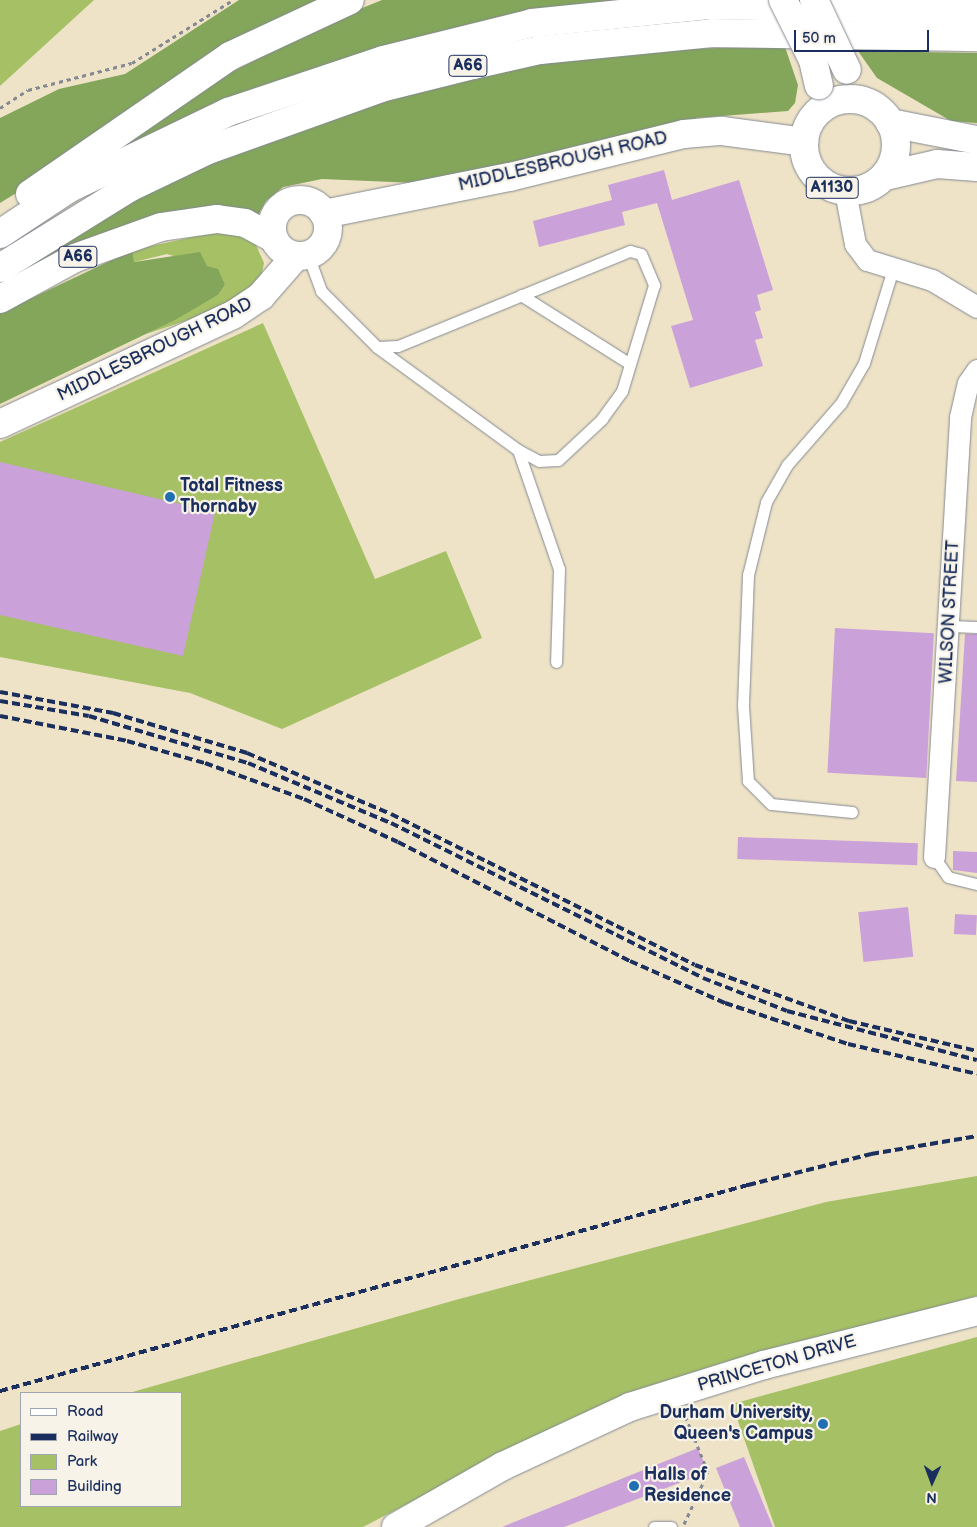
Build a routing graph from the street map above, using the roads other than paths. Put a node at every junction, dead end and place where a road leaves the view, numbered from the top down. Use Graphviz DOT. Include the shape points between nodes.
graph roads {
  1 [pos="350,0"];
  2 [pos="783,0"];
  3 [pos="814,0"];
  4 [pos="977,10"];
  5 [pos="977,37"];
  6 [pos="866,102"];
  7 [pos="814,116"];
  8 [pos="890,123"];
  9 [pos="977,140"];
  10 [pos="804,142"];
  11 [pos="977,167"];
  12 [pos="885,176"];
  13 [pos="845,191"];
  14 [pos="324,214"];
  15 [pos="0,216"];
  16 [pos="0,234"];
  17 [pos="274,238"];
  18 [pos="302,256"];
  19 [pos="0,268"];
  20 [pos="893,269"];
  21 [pos="522,295"];
  22 [pos="0,299"];
  23 [pos="977,307"];
  24 [pos="377,347"];
  25 [pos="630,364"];
  26 [pos="977,370"];
  27 [pos="0,424"];
  28 [pos="518,450"];
  29 [pos="950,626"];
  30 [pos="977,627"];
  31 [pos="556,662"];
  32 [pos="852,812"];
  33 [pos="934,856"];
  34 [pos="977,884"];
  35 [pos="977,1311"];
  36 [pos="396,1527"];
  37 [pos="654,1527"];
  38 [pos="671,1527"];
  1 -- 15 [label="main road" via="230,56"];
  2 -- 7 [label="main road, bridge" via="810,52 819,85"];
  3 -- 6 [label="main road, bridge"];
  4 -- 16 [label="main road, A66" via="709,5 619,11 506,28 383,60 228,112 68,189"];
  5 -- 19 [label="main road, A66" via="712,33 540,50 473,65 381,88 208,150 129,188"];
  6 -- 7 [label="main road" via="838,101"];
  6 -- 8 [label="main road"];
  7 -- 10 [label="main road"];
  8 -- 9 [label="main road"];
  8 -- 12 [label="main road, A1130" via="896,150"];
  10 -- 13 [label="main road, A1130" via="805,156 819,180"];
  10 -- 14 [label="main road, MIDDLESBROUGH ROAD" via="722,132 684,134 510,177"];
  11 -- 12 [label="main road, A1130" via="937,164"];
  12 -- 13 [label="main road, A1130" via="860,190"];
  13 -- 20 [label="street" via="855,244 867,260"];
  14 -- 17 [label="main road" via="310,202 284,205 273,220"];
  14 -- 18 [label="main road, MIDDLESBROUGH ROAD" via="326,238"];
  17 -- 18 [label="main road" via="282,250"];
  17 -- 22 [label="main road, A66" via="245,223 218,219 161,228 75,258"];
  18 -- 24 [label="lane" via="321,291"];
  18 -- 27 [label="main road, MIDDLESBROUGH ROAD" via="261,296 233,315"];
  20 -- 23 [label="street" via="932,280"];
  20 -- 32 [label="lane" via="864,363 841,403 787,465 766,502 748,574 743,705 748,781 771,804"];
  21 -- 24 [label="lane" via="398,346"];
  21 -- 25 [label="lane"];
  21 -- 25 [label="lane" via="630,251 641,254 654,285"];
  24 -- 28 [label="lane"];
  25 -- 28 [label="lane" via="622,391 578,445 558,460 539,461"];
  26 -- 29 [label="street, WILSON STREET" via="968,383 960,416"];
  28 -- 31 [label="lane" via="559,568"];
  29 -- 30 [label="lane"];
  29 -- 33 [label="street, WILSON STREET"];
  33 -- 34 [label="lane" via="948,877"];
  35 -- 36 [label="main road, PRINCETON DRIVE" via="764,1365 630,1407 503,1466"];
  37 -- 38 [label="lane"];
}
